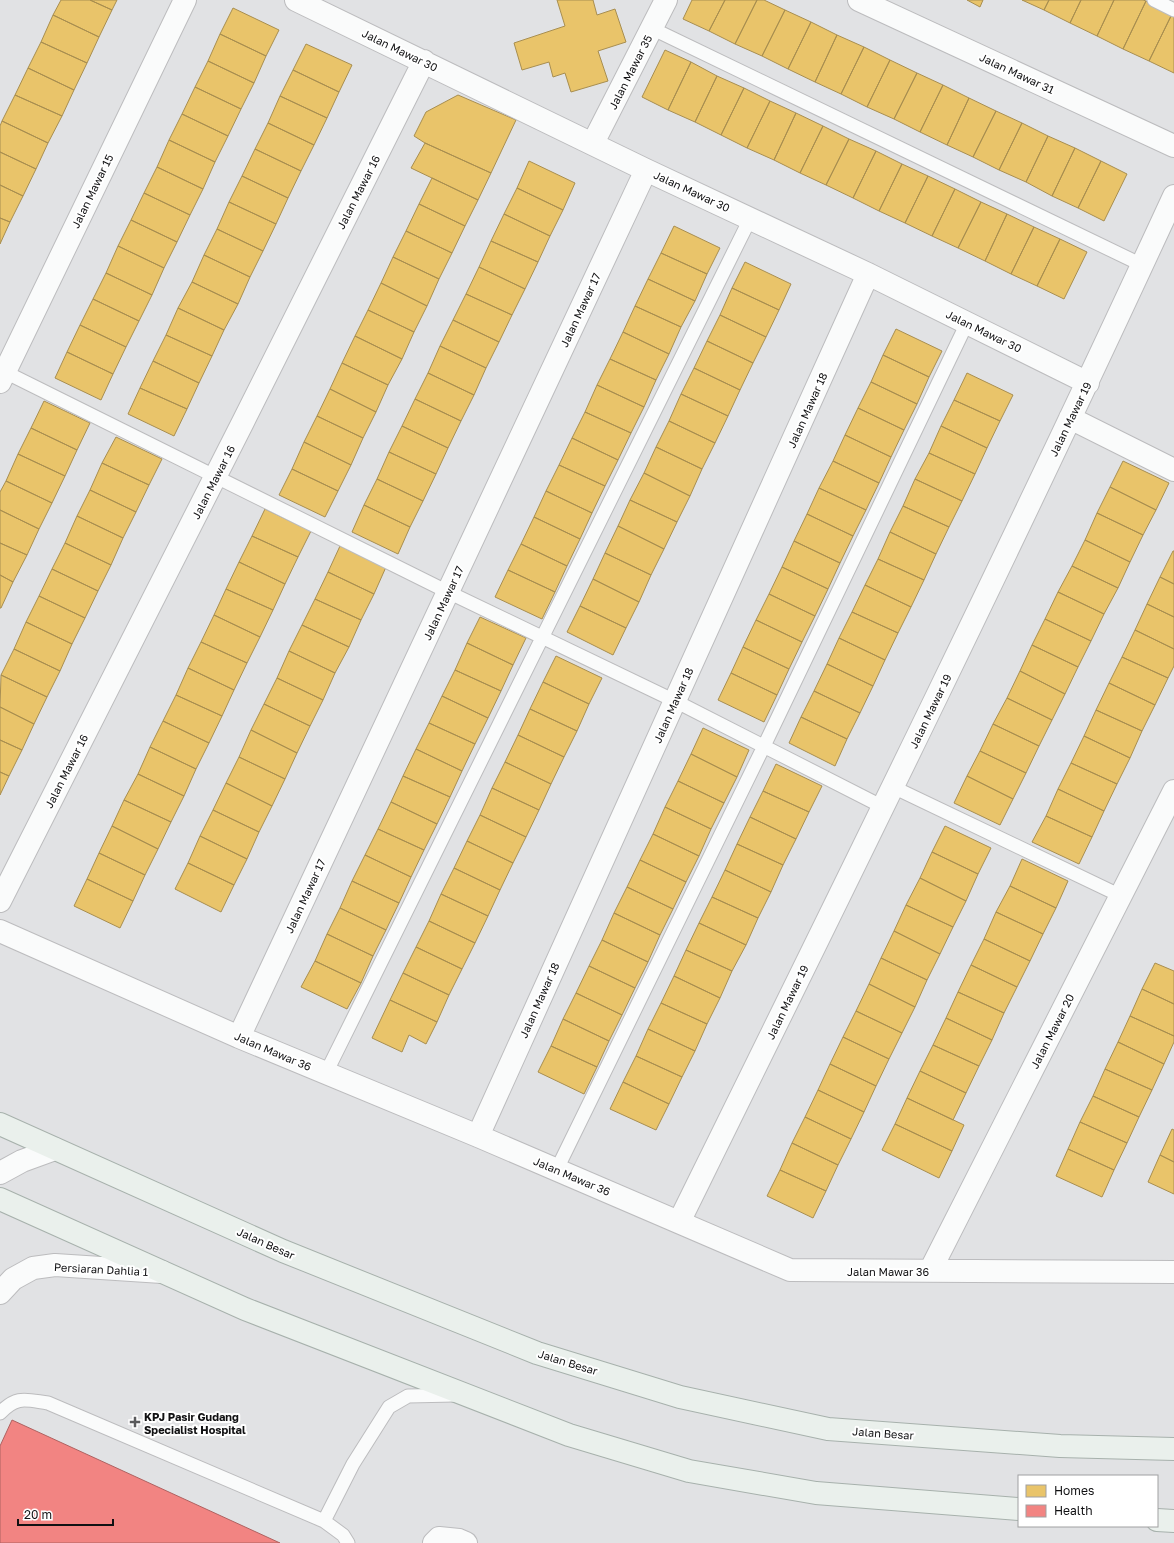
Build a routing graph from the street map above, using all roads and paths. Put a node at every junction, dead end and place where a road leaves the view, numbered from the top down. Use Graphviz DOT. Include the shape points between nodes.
graph roads {
  1 [pos="185,0"];
  2 [pos="296,0"];
  3 [pos="666,0"];
  4 [pos="859,0"];
  5 [pos="1154,0"];
  6 [pos="1174,10"];
  7 [pos="651,28"];
  8 [pos="424,62"];
  9 [pos="594,143"];
  10 [pos="1174,146"];
  11 [pos="646,170"];
  12 [pos="1174,196"];
  13 [pos="750,218"];
  14 [pos="1142,265"];
  15 [pos="868,274"];
  16 [pos="967,323"];
  17 [pos="2,377"];
  18 [pos="1088,383"];
  19 [pos="1070,418"];
  20 [pos="1174,470"];
  21 [pos="216,476"];
  22 [pos="448,592"];
  23 [pos="542,637"];
  24 [pos="675,701"];
  25 [pos="764,746"];
  26 [pos="893,787"];
  27 [pos="1174,791"];
  28 [pos="883,807"];
  29 [pos="1121,896"];
  30 [pos="0,901"];
  31 [pos="0,932"];
  32 [pos="240,1037"];
  33 [pos="326,1073"];
  34 [pos="0,1124"];
  35 [pos="478,1136"];
  36 [pos="55,1149"];
  37 [pos="557,1169"];
  38 [pos="0,1173"];
  39 [pos="0,1199"];
  40 [pos="678,1222"];
  41 [pos="930,1271"];
  42 [pos="1174,1272"];
  43 [pos="164,1273"];
  44 [pos="0,1293"];
  45 [pos="465,1395"];
  46 [pos="0,1413"];
  47 [pos="1174,1449"];
  48 [pos="1018,1509"];
  49 [pos="1158,1520"];
  50 [pos="324,1521"];
  51 [pos="1174,1521"];
  52 [pos="348,1543"];
  53 [pos="434,1543"];
  54 [pos="466,1543"];
  1 -- 17 [label="street, Jalan Mawar 15"];
  2 -- 8 [label="street, Jalan Mawar 30"];
  3 -- 7 [label="street, Jalan Mawar 35"];
  4 -- 10 [label="street, Jalan Mawar 31"];
  5 -- 6 [label="lane"];
  7 -- 9 [label="street, Jalan Mawar 35"];
  7 -- 14 [label="lane"];
  8 -- 9 [label="street, Jalan Mawar 30"];
  8 -- 21 [label="street, Jalan Mawar 16"];
  9 -- 11 [label="street, Jalan Mawar 30"];
  11 -- 13 [label="street, Jalan Mawar 30"];
  11 -- 22 [label="street, Jalan Mawar 17"];
  12 -- 14 [label="street, Jalan Mawar 19"];
  13 -- 15 [label="street, Jalan Mawar 30"];
  13 -- 23 [label="lane"];
  14 -- 18 [label="street, Jalan Mawar 19"];
  15 -- 16 [label="street, Jalan Mawar 30"];
  15 -- 24 [label="street, Jalan Mawar 18"];
  16 -- 18 [label="street, Jalan Mawar 30"];
  16 -- 25 [label="lane"];
  17 -- 21 [label="lane"];
  18 -- 19 [label="street, Jalan Mawar 19"];
  19 -- 20 [label="street"];
  19 -- 26 [label="street, Jalan Mawar 19"];
  21 -- 22 [label="lane"];
  21 -- 30 [label="street, Jalan Mawar 16"];
  22 -- 23 [label="lane"];
  22 -- 32 [label="street, Jalan Mawar 17"];
  23 -- 24 [label="lane"];
  23 -- 33 [label="lane"];
  24 -- 25 [label="lane"];
  24 -- 35 [label="street, Jalan Mawar 18"];
  25 -- 28 [label="lane"];
  25 -- 37 [label="lane"];
  26 -- 28 [label="street, Jalan Mawar 19"];
  26 -- 29 [label="lane"];
  27 -- 29 [label="street, Jalan Mawar 20"];
  28 -- 40 [label="street, Jalan Mawar 19"];
  29 -- 41 [label="street, Jalan Mawar 20"];
  31 -- 32 [label="street, Jalan Mawar 36"];
  32 -- 33 [label="street, Jalan Mawar 36"];
  33 -- 35 [label="street, Jalan Mawar 36"];
  34 -- 36 [label="main road, Jalan Besar"];
  35 -- 37 [label="street, Jalan Mawar 36"];
  36 -- 38 [label="street" via="22,1161"];
  36 -- 47 [label="main road, Jalan Besar" via="283,1251 537,1353 680,1397 828,1429 1060,1446"];
  37 -- 40 [label="street, Jalan Mawar 36"];
  39 -- 43 [label="main road"];
  40 -- 41 [label="street, Jalan Mawar 36" via="790,1270"];
  41 -- 42 [label="street, Jalan Mawar 36"];
  43 -- 44 [label="street, Persiaran Dahlia 1" via="55,1265 33,1268 13,1279"];
  43 -- 45 [label="main road" via="245,1309"];
  45 -- 48 [label="main road" via="569,1435 689,1471 816,1494"];
  45 -- 50 [label="lane" via="408,1396 389,1407 353,1464"];
  46 -- 50 [label="lane" via="8,1404 21,1399 48,1402"];
  49 -- 51 [label="main road"];
  50 -- 52 [label="lane" via="343,1535"];
  53 -- 54 [label="street" via="440,1538"];
}
